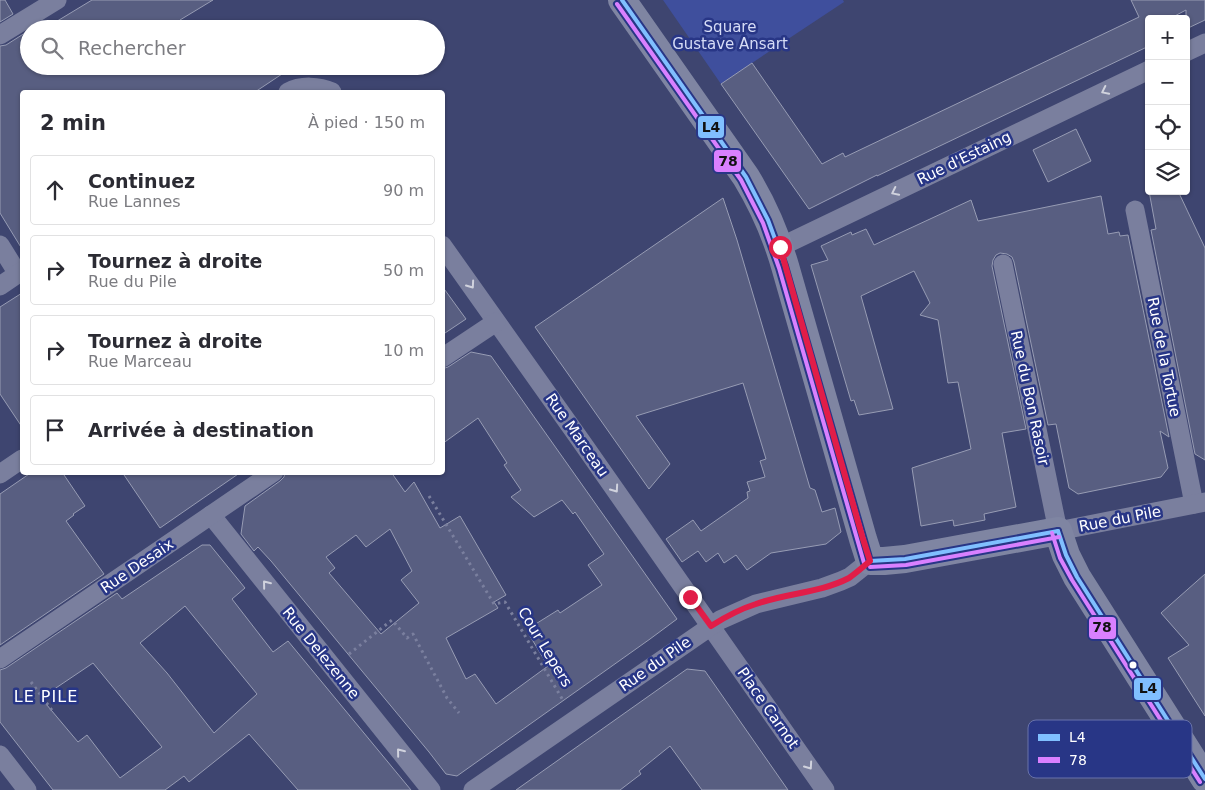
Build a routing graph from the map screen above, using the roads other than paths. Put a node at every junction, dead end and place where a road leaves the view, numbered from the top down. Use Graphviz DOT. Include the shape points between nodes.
graph roads {
  1 [pos="57,0"];
  2 [pos="622,0"];
  3 [pos="25,20"];
  4 [pos="20,23"];
  5 [pos="0,36"];
  6 [pos="1205,43"];
  7 [pos="1190,50"];
  8 [pos="1145,72"];
  9 [pos="295,90"];
  10 [pos="326,90"];
  11 [pos="1135,210"];
  12 [pos="0,245"];
  13 [pos="780,247"];
  14 [pos="445,249"];
  15 [pos="1003,264"];
  16 [pos="20,272"];
  17 [pos="0,286"];
  18 [pos="496,322"];
  19 [pos="445,356"];
  20 [pos="20,460"];
  21 [pos="0,474"];
  22 [pos="270,475"];
  23 [pos="1199,503"];
  24 [pos="211,515"];
  25 [pos="1058,531"];
  26 [pos="870,561"];
  27 [pos="711,626"];
  28 [pos="0,659"];
  29 [pos="1168,720"];
  30 [pos="0,755"];
  31 [pos="1192,758"];
  32 [pos="1205,779"];
  33 [pos="27,790"];
  34 [pos="431,790"];
  35 [pos="473,790"];
  36 [pos="825,790"];
  1 -- 3 [label="street"];
  2 -- 13 [label="street" via="746,177"];
  4 -- 5 [label="street"];
  6 -- 7 [label="street"];
  8 -- 13 [label="street, Rue d'Estaing, one-way"];
  9 -- 10 [label="street"];
  11 -- 23 [label="street, Rue de la Tortue"];
  12 -- 16 [label="street"];
  13 -- 26 [label="street"];
  14 -- 18 [label="street, Rue Marceau, one-way"];
  15 -- 25 [label="street, Rue du Bon Rasoir"];
  16 -- 17 [label="street"];
  18 -- 19 [label="street"];
  18 -- 27 [label="street, Rue Marceau, one-way"];
  20 -- 21 [label="street"];
  22 -- 24 [label="street, Rue Desaix"];
  23 -- 25 [label="street, Rue du Pile"];
  24 -- 28 [label="street, Rue Desaix"];
  34 -- 24 [label="street, Rue Delezenne, one-way"];
  25 -- 26 [label="street, Rue du Pile" via="905,559"];
  25 -- 29 [label="street" via="1077,577"];
  26 -- 27 [label="street, Rue du Pile" via="841,581 756,604"];
  27 -- 35 [label="street, Rue du Pile"];
  27 -- 36 [label="street, Place Carnot, one-way"];
  30 -- 33 [label="street"];
  31 -- 32 [label="street"];
}
